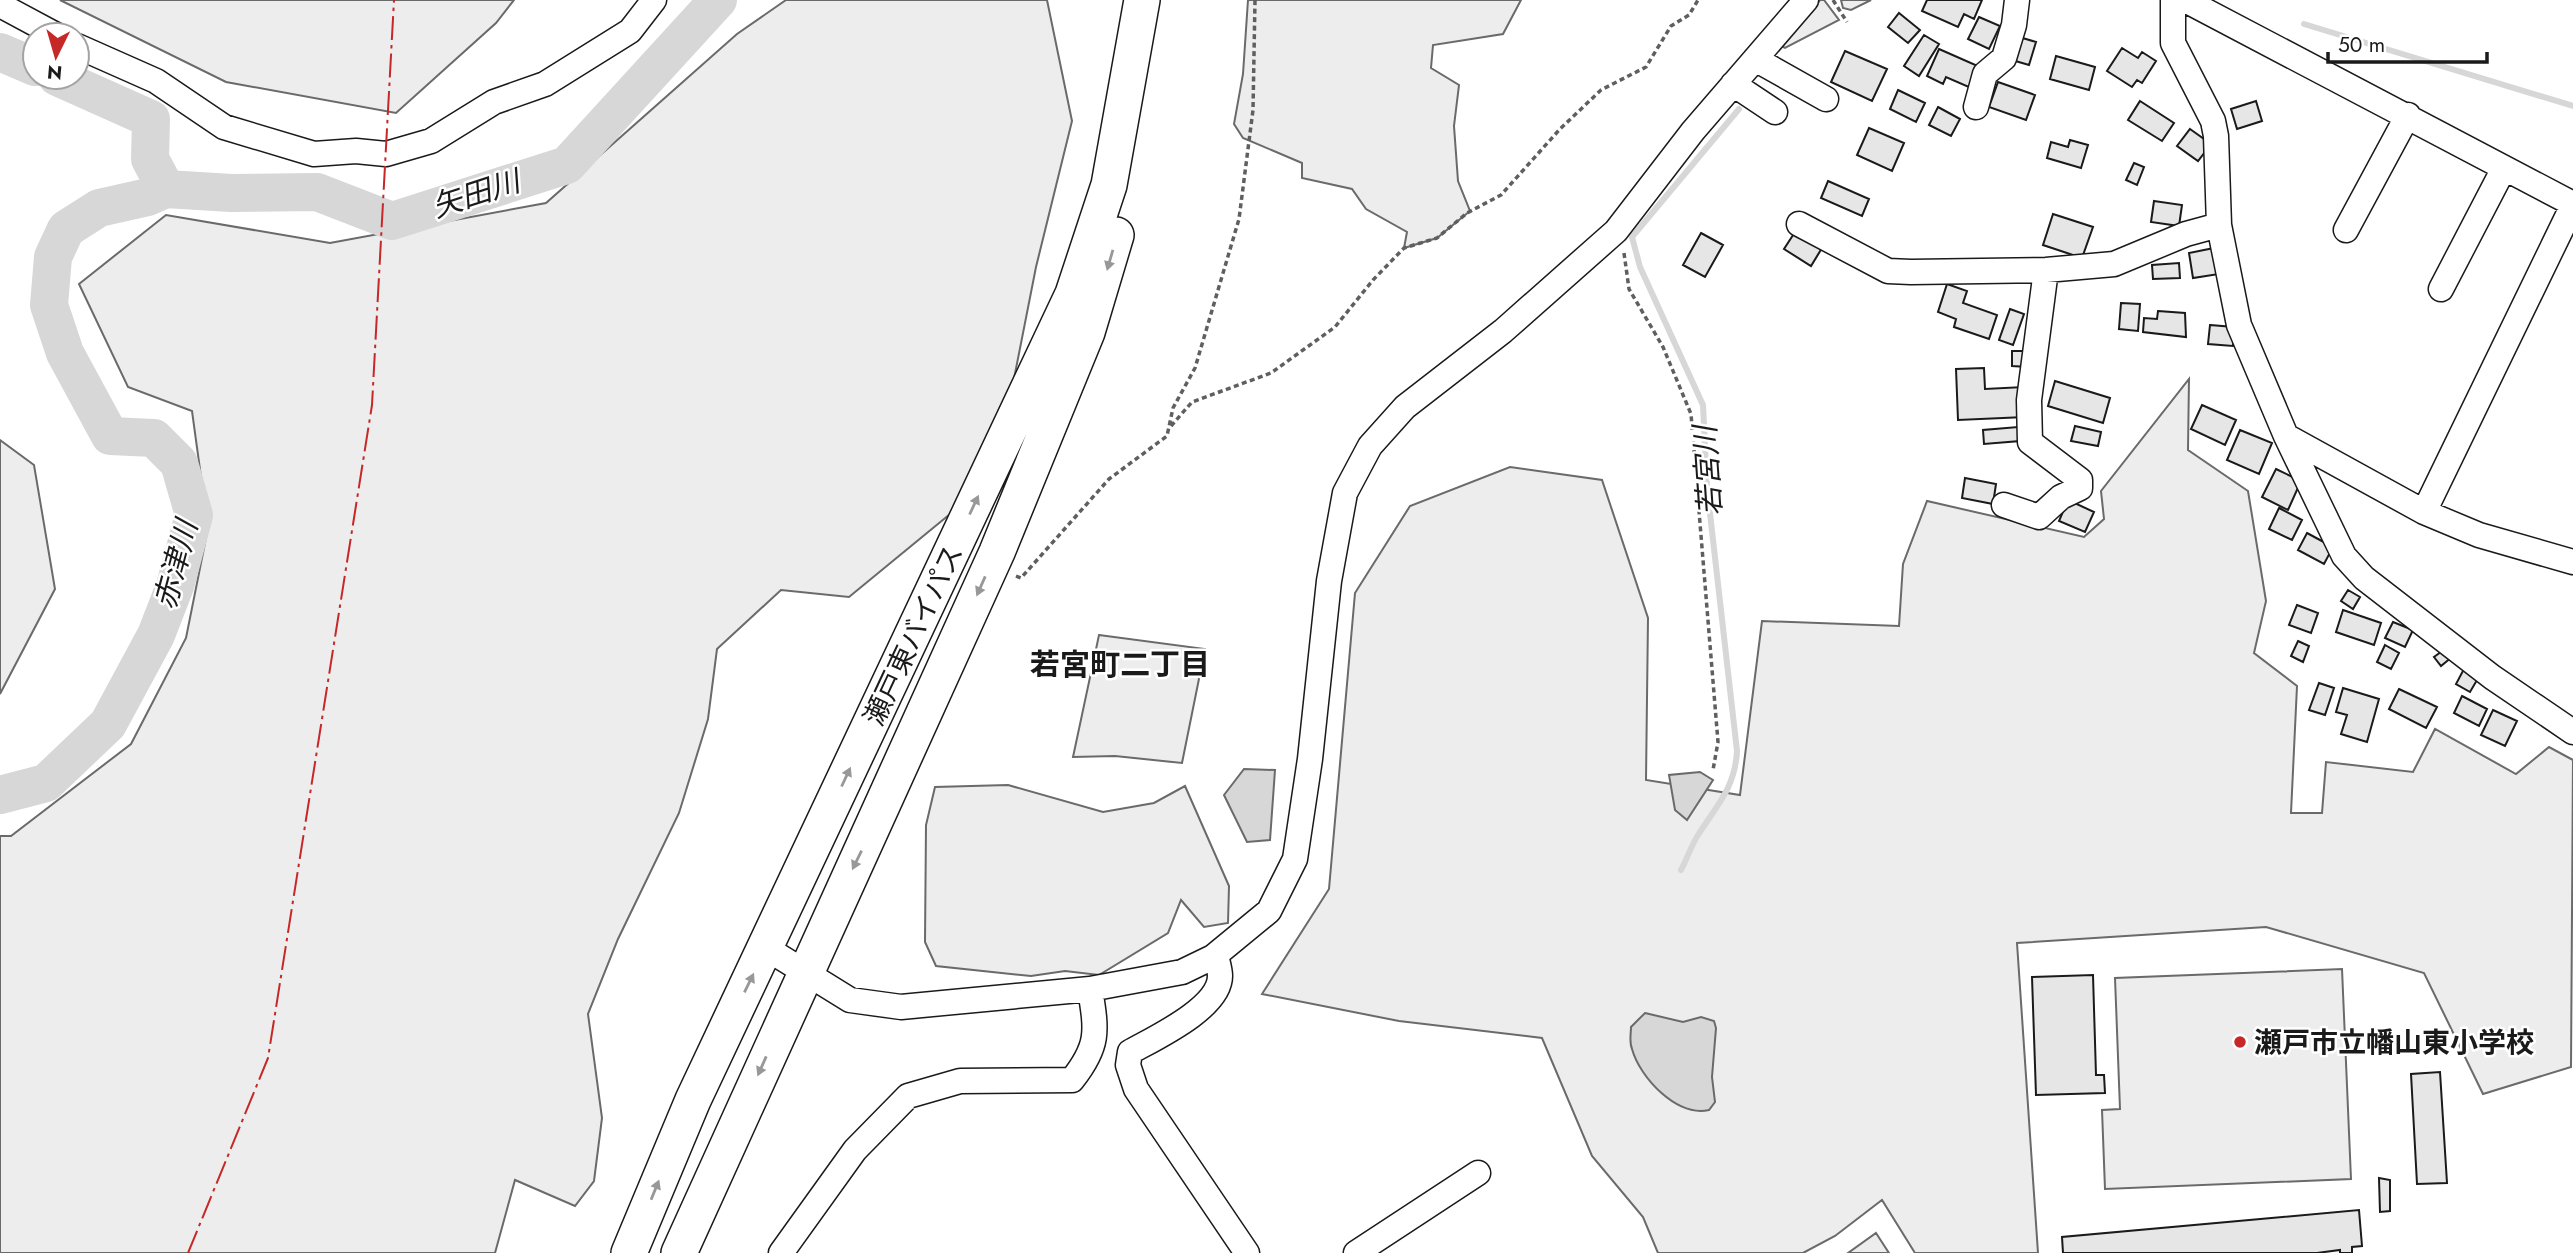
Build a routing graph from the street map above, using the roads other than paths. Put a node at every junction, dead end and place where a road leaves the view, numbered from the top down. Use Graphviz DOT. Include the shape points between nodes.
graph roads {
  1 [pos="654,0"];
  2 [pos="1143,0"];
  3 [pos="1805,0"];
  4 [pos="2017,0"];
  5 [pos="2173,0"];
  6 [pos="2185,0"];
  7 [pos="0,5"];
  8 [pos="30,21"];
  9 [pos="91,52"];
  10 [pos="1755,59"];
  11 [pos="1733,84"];
  12 [pos="1826,99"];
  13 [pos="1976,107"];
  14 [pos="1775,112"];
  15 [pos="2408,115"];
  16 [pos="2504,168"];
  17 [pos="2573,205"];
  18 [pos="1800,224"];
  19 [pos="2219,226"];
  20 [pos="2346,230"];
  21 [pos="2046,270"];
  22 [pos="2441,289"];
  23 [pos="2286,436"];
  24 [pos="2004,505"];
  25 [pos="2424,512"];
  26 [pos="2573,562"];
  27 [pos="2573,732"];
  28 [pos="766,948"];
  29 [pos="1216,955"];
  30 [pos="805,970"];
  31 [pos="1090,989"];
  32 [pos="1478,1173"];
  33 [pos="629,1253"];
  34 [pos="679,1253"];
  35 [pos="781,1253"];
  36 [pos="1248,1253"];
  37 [pos="1356,1253"];
  1 -- 9 [label="street" via="630,31 545,84 494,102 431,141 386,155 314,154 224,127 156,81"];
  28 -- 2 [label="highway, 瀬戸東バイパス, one-way" via="1073,294 1109,185"];
  2 -- 30 [label="highway, 瀬戸東バイパス, one-way" via="1147,40 1143,100 1126,198 1087,332 991,565"];
  3 -- 10 [label="street"];
  4 -- 13 [label="street" via="2004,58 1985,74"];
  5 -- 19 [label="street" via="2174,43 2215,129"];
  6 -- 15 [label="street"];
  7 -- 8 [label="street"];
  10 -- 11 [label="street"];
  10 -- 12 [label="street"];
  11 -- 14 [label="street"];
  11 -- 29 [label="street" via="1616,232 1503,331 1405,407 1370,446 1342,505 1295,859 1269,911"];
  15 -- 16 [label="street"];
  15 -- 20 [label="street"];
  16 -- 17 [label="street"];
  16 -- 22 [label="street"];
  17 -- 25 [label="street"];
  18 -- 21 [label="street" via="1888,271"];
  19 -- 21 [label="street" via="2186,234 2114,264"];
  19 -- 23 [label="street" via="2239,325"];
  21 -- 24 [label="street" via="2029,400 2031,442 2080,480 2080,488 2061,497 2039,517"];
  23 -- 25 [label="street"];
  23 -- 27 [label="street" via="2344,556 2364,578 2492,677"];
  25 -- 26 [label="street" via="2479,535"];
  28 -- 30 [label="street"];
  33 -- 28 [label="highway, 瀬戸東バイパス, one-way" via="693,1100"];
  29 -- 31 [label="street" via="1182,972"];
  29 -- 36 [label="street" via="1220,978 1213,996 1189,1018 1130,1052 1128,1065 1136,1089"];
  30 -- 31 [label="street" via="850,1000 901,1007"];
  30 -- 34 [label="highway, 瀬戸東バイパス, one-way"];
  31 -- 35 [label="street" via="1095,1018 1092,1055 1072,1080 960,1081 908,1096 855,1150"];
  32 -- 37 [label="street"];
}
